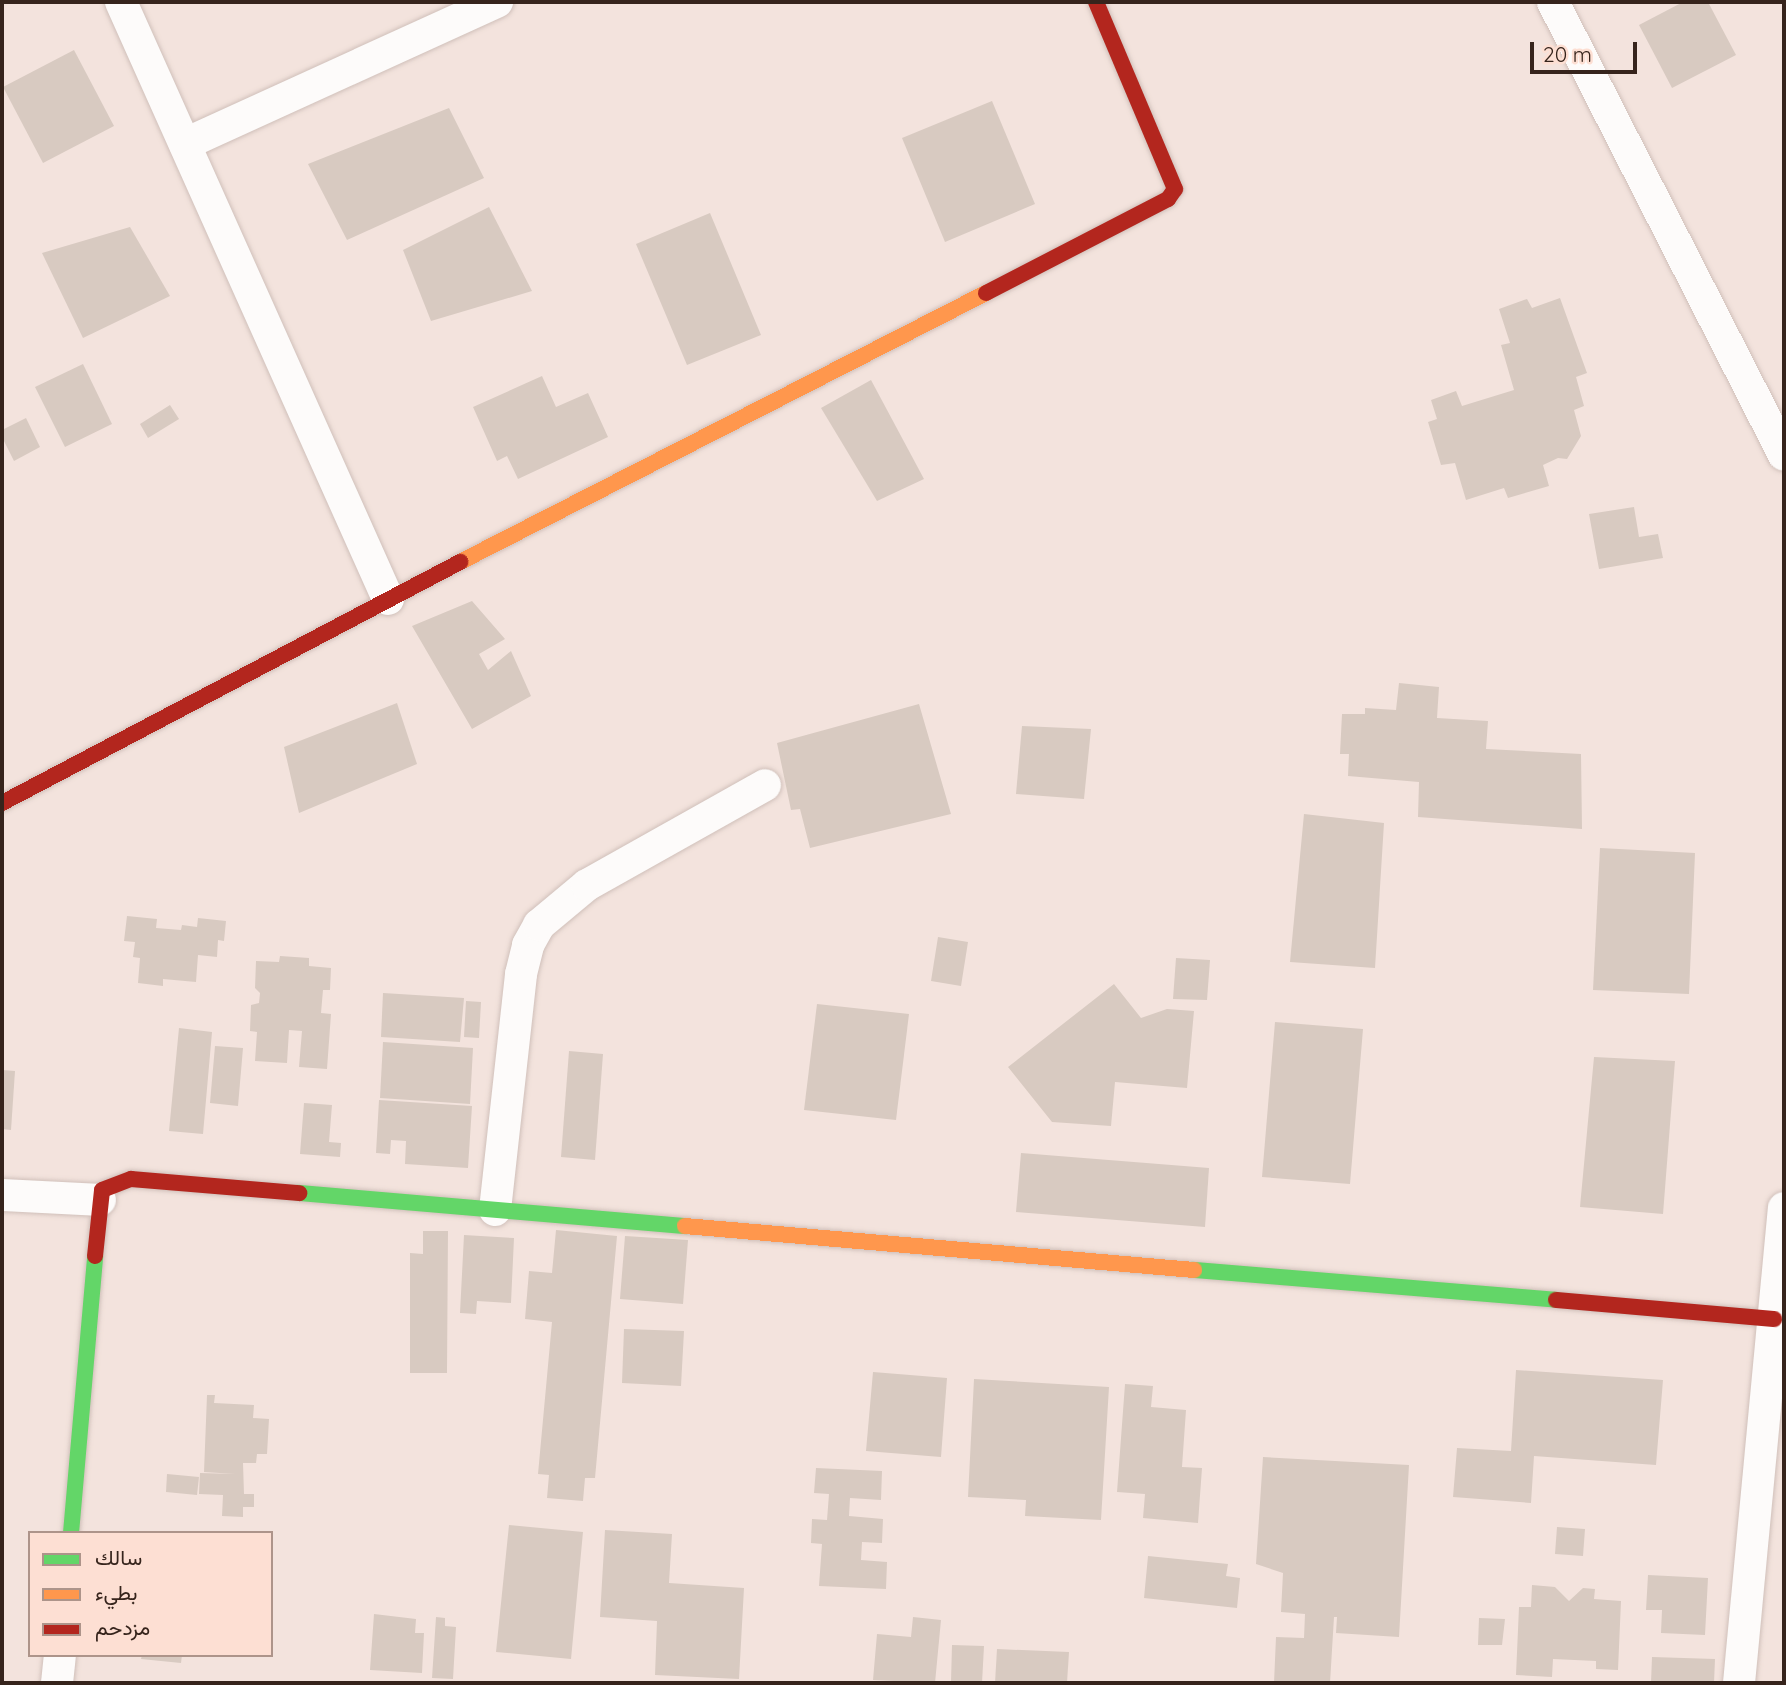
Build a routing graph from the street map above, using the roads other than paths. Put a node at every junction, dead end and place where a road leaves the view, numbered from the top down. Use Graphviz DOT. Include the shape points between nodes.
graph roads {
  1 [pos="121,2"];
  2 [pos="498,2"];
  3 [pos="1096,2"];
  4 [pos="1553,2"];
  5 [pos="185,144"];
  6 [pos="1784,455"];
  7 [pos="388,599"];
  8 [pos="765,785"];
  9 [pos="2,803"];
  10 [pos="2,1195"];
  11 [pos="100,1200"];
  12 [pos="1784,1208"];
  13 [pos="495,1210"];
  14 [pos="1774,1320"];
  15 [pos="71,1531"];
  16 [pos="60,1657"];
  17 [pos="57,1683"];
  18 [pos="1739,1683"];
  1 -- 5 [label="street"];
  2 -- 5 [label="street"];
  3 -- 7 [label="street" via="1172,177 1175,189 1168,199"];
  4 -- 6 [label="street"];
  5 -- 7 [label="street"];
  7 -- 9 [label="street"];
  8 -- 13 [label="street" via="587,885 540,925 528,945 521,974"];
  10 -- 11 [label="street"];
  11 -- 13 [label="street" via="102,1189 131,1179"];
  11 -- 15 [label="street"];
  12 -- 14 [label="street"];
  13 -- 14 [label="street"];
  14 -- 18 [label="street"];
  16 -- 17 [label="street"];
}
